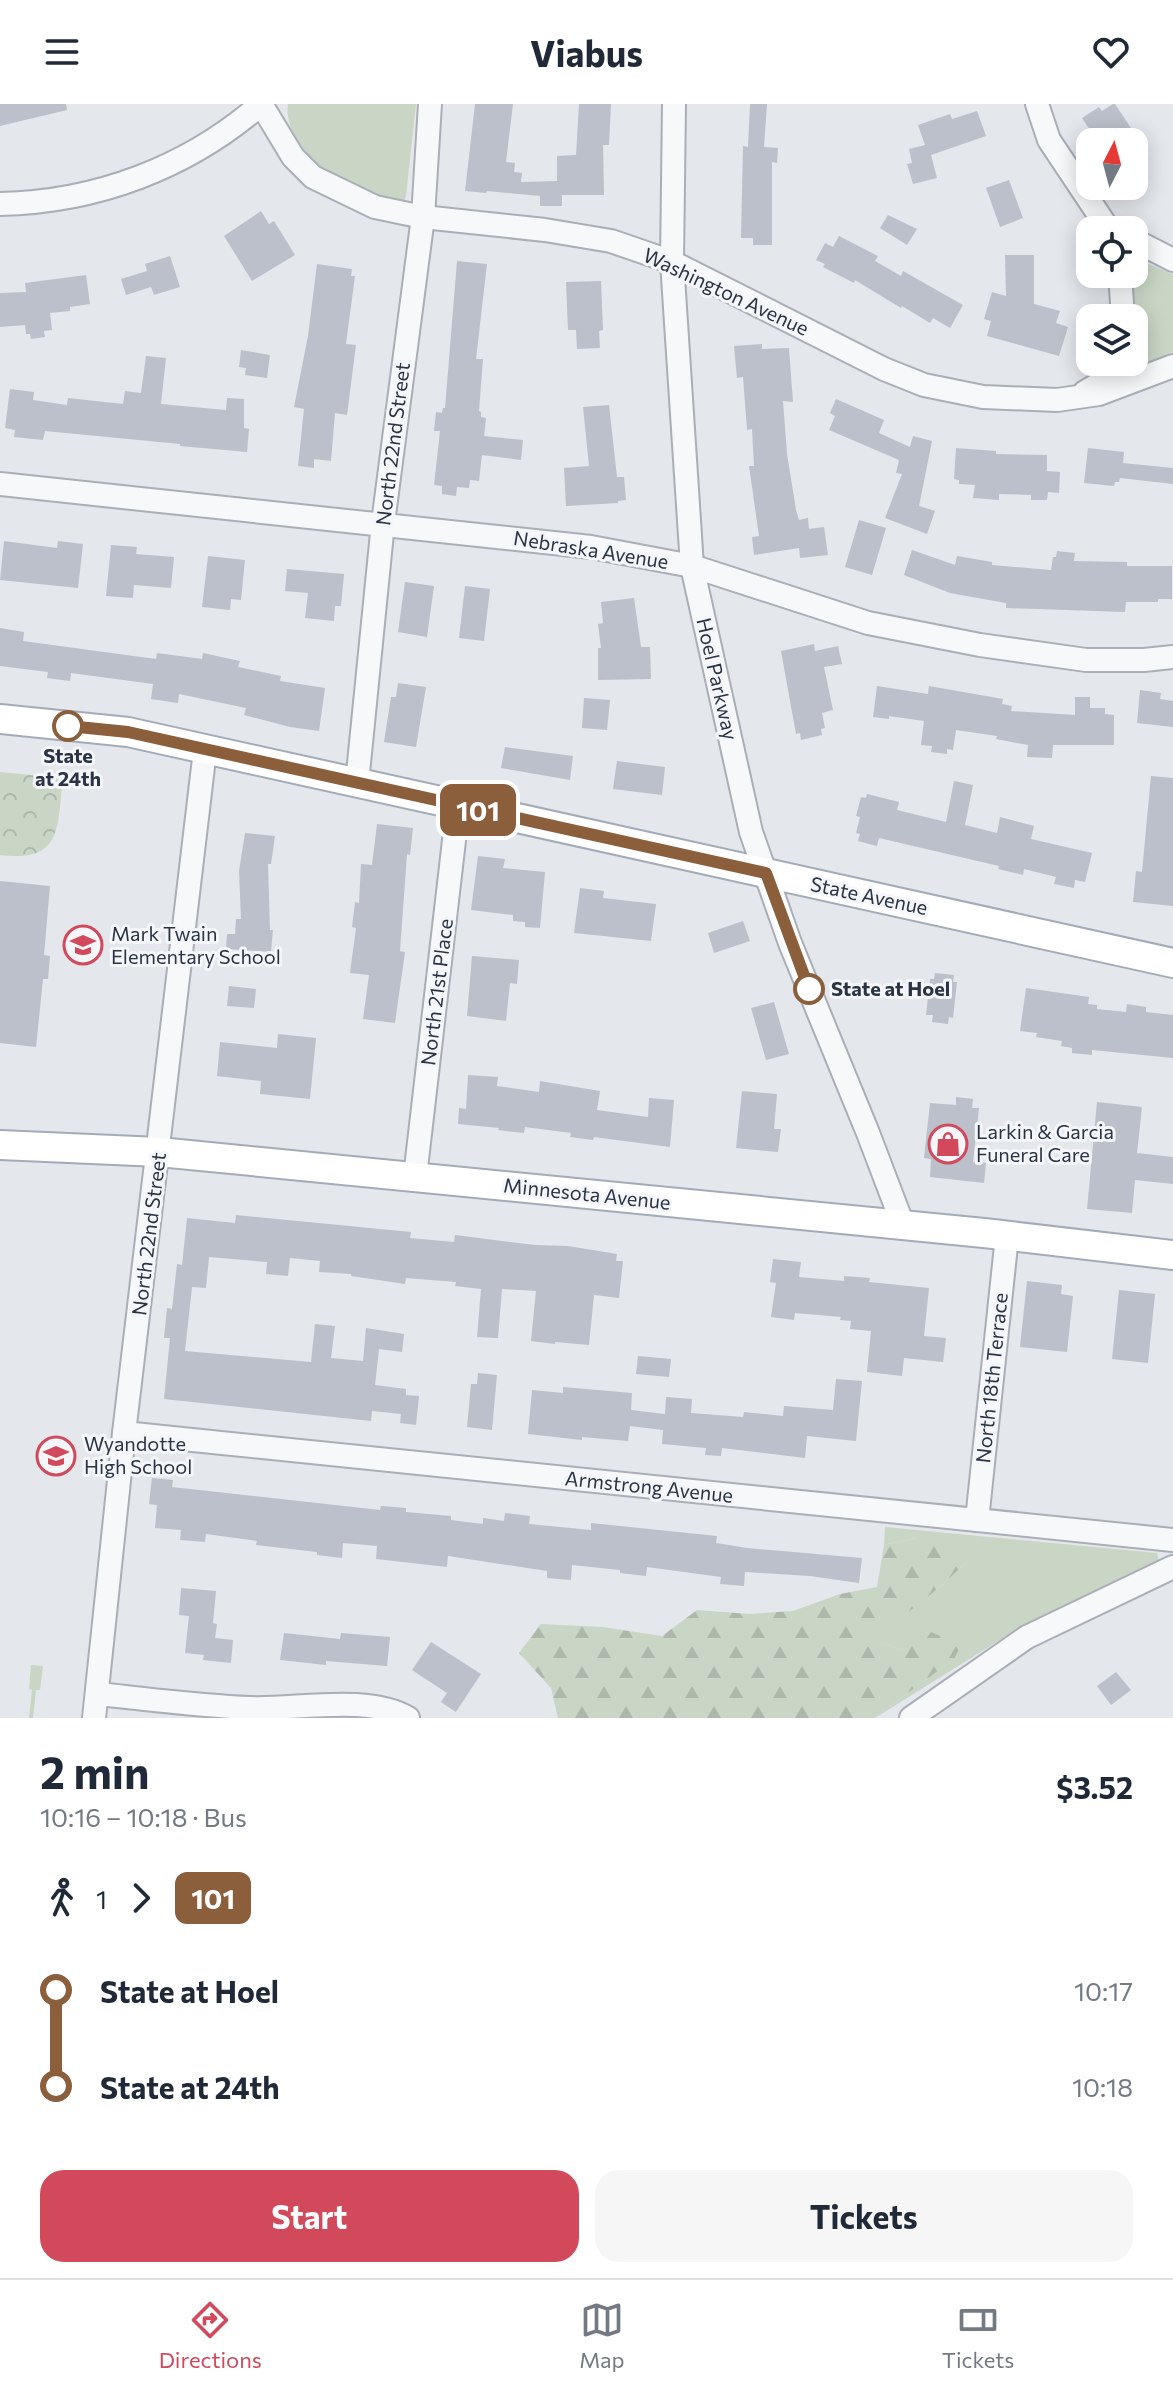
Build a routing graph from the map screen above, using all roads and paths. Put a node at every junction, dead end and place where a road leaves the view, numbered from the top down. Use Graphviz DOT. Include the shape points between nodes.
graph roads {
  1 [pos="261,104"];
  2 [pos="430,104"];
  3 [pos="674,104"];
  4 [pos="1037,104"];
  5 [pos="0,204"];
  6 [pos="1097,211"];
  7 [pos="1100,216"];
  8 [pos="1103,216"];
  9 [pos="423,217"];
  10 [pos="1148,247"];
  11 [pos="1173,260"];
  12 [pos="672,262"];
  13 [pos="1173,366"];
  14 [pos="1106,376"];
  15 [pos="1057,400"];
  16 [pos="0,484"];
  17 [pos="383,523"];
  18 [pos="692,566"];
  19 [pos="1173,657"];
  20 [pos="0,719"];
  21 [pos="205,750"];
  22 [pos="357,783"];
  23 [pos="458,806"];
  24 [pos="766,873"];
  25 [pos="1173,963"];
  26 [pos="0,1145"];
  27 [pos="159,1152"];
  28 [pos="415,1177"];
  29 [pos="903,1225"];
  30 [pos="1007,1236"];
  31 [pos="1173,1255"];
  32 [pos="124,1433"];
  33 [pos="977,1520"];
  34 [pos="1173,1540"];
  35 [pos="1173,1567"];
  36 [pos="97,1694"];
  37 [pos="94,1718"];
  38 [pos="408,1718"];
  39 [pos="911,1718"];
  1 -- 5 [label="street" via="198,151 127,182 63,200"];
  1 -- 9 [label="street, Washington Avenue" via="293,157 313,177 375,207"];
  2 -- 9 [label="street, North 22nd Street"];
  3 -- 12 [label="street, Hoel Parkway"];
  4 -- 6 [label="street" via="1049,140"];
  6 -- 7 [label="street"];
  6 -- 8 [label="street"];
  9 -- 12 [label="street, Washington Avenue" via="611,241"];
  9 -- 17 [label="street, North 22nd Street"];
  10 -- 11 [label="street"];
  12 -- 15 [label="street, Washington Avenue" via="924,385 983,397"];
  12 -- 18 [label="street, Hoel Parkway"];
  13 -- 15 [label="street, Washington Avenue" via="1099,394"];
  14 -- 15 [label="street" via="1086,391"];
  16 -- 17 [label="street, Nebraska Avenue"];
  17 -- 18 [label="street, Nebraska Avenue" via="591,547"];
  17 -- 22 [label="street, North 22nd Street"];
  18 -- 19 [label="street, Nebraska Avenue" via="868,623 966,642 1086,660"];
  18 -- 24 [label="street, Hoel Parkway" via="751,832"];
  20 -- 21 [label="main road, State Avenue" via="128,732"];
  21 -- 22 [label="main road, State Avenue"];
  21 -- 27 [label="street, North 22nd Street"];
  22 -- 23 [label="main road, State Avenue"];
  23 -- 24 [label="main road, State Avenue"];
  23 -- 28 [label="street, North 21st Place"];
  24 -- 25 [label="main road, State Avenue"];
  24 -- 29 [label="street, Hoel Parkway"];
  26 -- 27 [label="main road, Minnesota Avenue"];
  27 -- 28 [label="main road, Minnesota Avenue"];
  27 -- 32 [label="street, North 22nd Street"];
  28 -- 29 [label="main road, Minnesota Avenue"];
  29 -- 30 [label="main road, Minnesota Avenue"];
  30 -- 31 [label="main road, Minnesota Avenue"];
  30 -- 33 [label="street, North 18th Terrace"];
  32 -- 33 [label="street, Armstrong Avenue"];
  32 -- 36 [label="street, North 22nd Street"];
  33 -- 34 [label="street, Armstrong Avenue"];
  35 -- 39 [label="street" via="1027,1637"];
  36 -- 37 [label="street, North 22nd Street"];
  36 -- 38 [label="street" via="251,1708 368,1706"];
}
